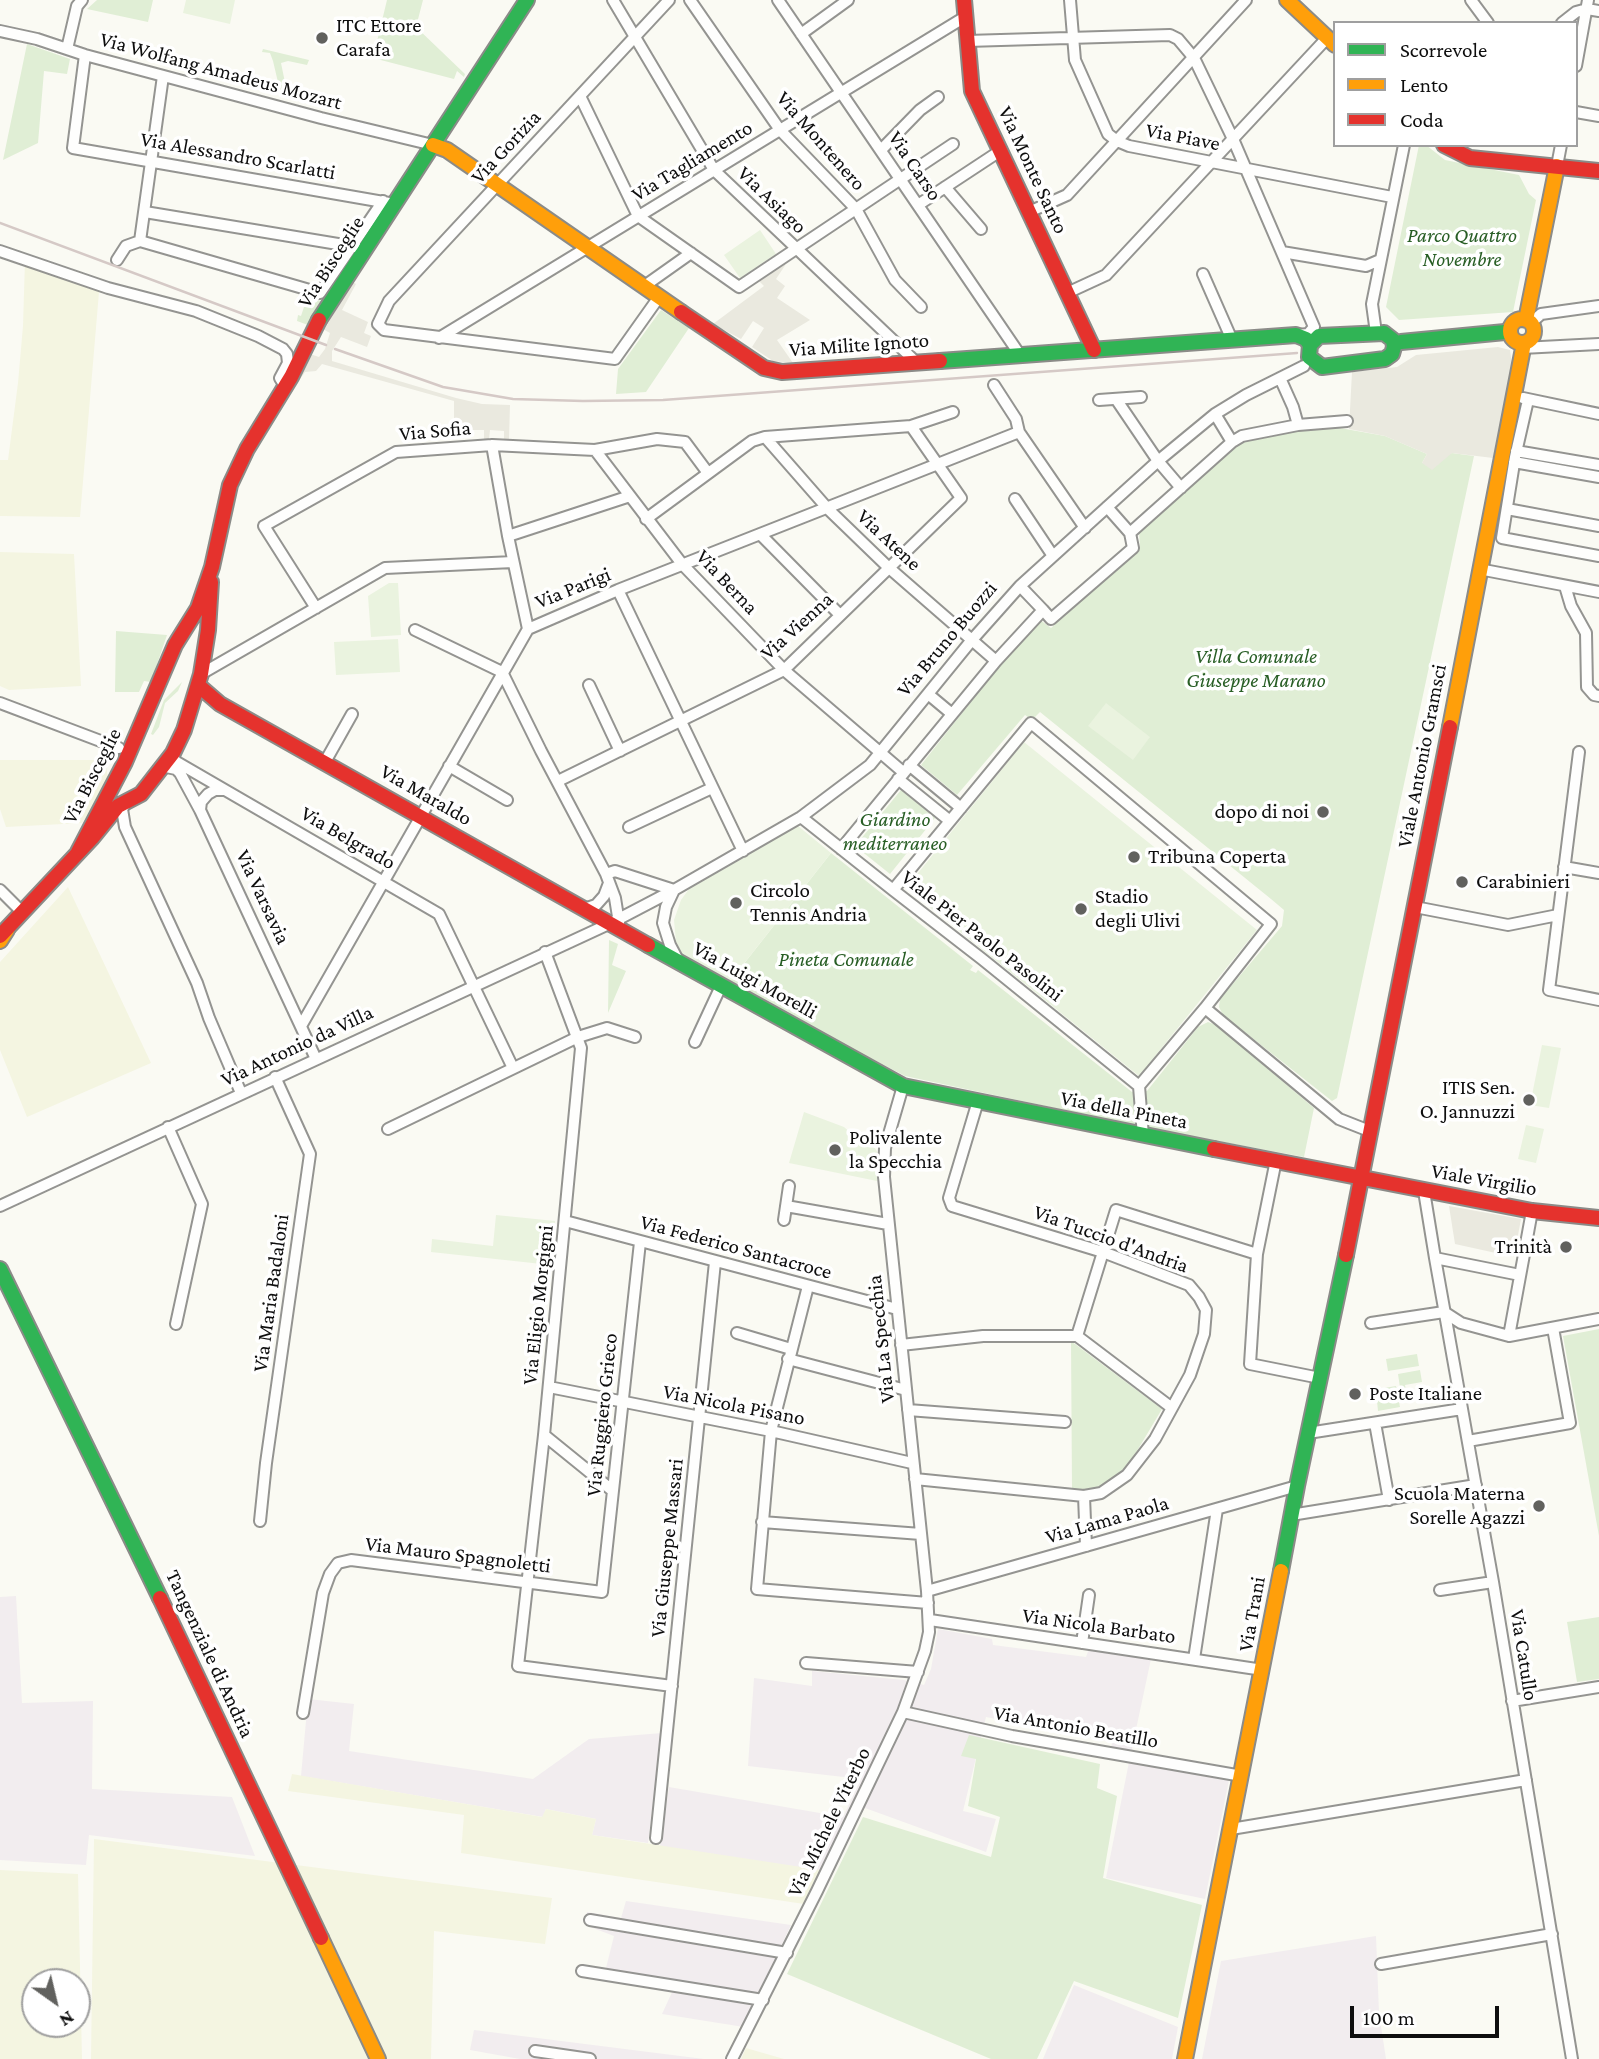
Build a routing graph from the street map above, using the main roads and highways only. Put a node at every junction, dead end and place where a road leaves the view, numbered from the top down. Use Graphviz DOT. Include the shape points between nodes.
graph roads {
  1 [pos="527,0"];
  2 [pos="964,0"];
  3 [pos="1287,0"];
  4 [pos="1300,7"];
  5 [pos="1331,41"];
  6 [pos="433,145"];
  7 [pos="1448,147"];
  8 [pos="1557,166"];
  9 [pos="1599,172"];
  10 [pos="1528,322"];
  11 [pos="1509,332"];
  12 [pos="1396,343"];
  13 [pos="1523,346"];
  14 [pos="1314,348"];
  15 [pos="1094,350"];
  16 [pos="212,567"];
  17 [pos="178,639"];
  18 [pos="205,651"];
  19 [pos="200,679"];
  20 [pos="220,704"];
  21 [pos="191,708"];
  22 [pos="125,755"];
  23 [pos="150,783"];
  24 [pos="78,852"];
  25 [pos="612,923"];
  26 [pos="2,936"];
  27 [pos="879,1073"];
  28 [pos="1363,1177"];
  29 [pos="1599,1218"];
  30 [pos="0,1269"];
  31 [pos="378,2059"];
  32 [pos="1185,2059"];
  1 -- 6 [label="main road, Via Bisceglie"];
  2 -- 15 [label="main road, Via Monte Santo" via="972,91"];
  3 -- 4 [label="main road"];
  4 -- 5 [label="main road"];
  6 -- 15 [label="main road, Via Milite Ignoto" via="447,150 764,368 782,372"];
  6 -- 16 [label="main road, Via Bisceglie" via="358,248 247,449 230,485"];
  7 -- 8 [label="main road" via="1470,158"];
  8 -- 9 [label="main road"];
  8 -- 10 [label="main road"];
  10 -- 11 [label="main road" via="1515,322"];
  10 -- 13 [label="main road" via="1534,334"];
  11 -- 12 [label="main road"];
  11 -- 13 [label="main road"];
  12 -- 14 [label="main road" via="1384,333 1376,333"];
  12 -- 14 [label="main road, Via Bruno Buozzi" via="1385,359 1322,367"];
  13 -- 28 [label="main road, Viale Antonio Gramsci" via="1513,396 1512,456 1479,569"];
  14 -- 15 [label="main road, Via Milite Ignoto" via="1296,335"];
  16 -- 17 [label="main road, Via Bisceglie" via="193,618"];
  16 -- 18 [label="main road, Via Bisceglie"];
  17 -- 18 [label="main road" via="195,632"];
  17 -- 22 [label="main road, Via Bisceglie"];
  18 -- 19 [label="main road, Via Bisceglie"];
  19 -- 20 [label="main road, Via Maraldo"];
  19 -- 21 [label="main road, Via Bisceglie"];
  20 -- 21 [label="main road" via="203,702"];
  20 -- 25 [label="main road, Via Maraldo"];
  21 -- 23 [label="main road, Via Bisceglie" via="173,753"];
  22 -- 23 [label="main road" via="122,785 127,791"];
  22 -- 24 [label="main road, Via Bisceglie"];
  23 -- 24 [label="main road, Via Bisceglie" via="141,794 118,806"];
  24 -- 26 [label="main road, Via Bisceglie"];
  25 -- 27 [label="main road, Via Luigi Morelli"];
  27 -- 28 [label="main road, Via della Pineta" via="903,1086"];
  28 -- 29 [label="main road, Viale Virgilio" via="1532,1211"];
  28 -- 32 [label="main road, Via Trani" via="1291,1515"];
  30 -- 31 [label="main road, Tangenziale di Andria"];
}
